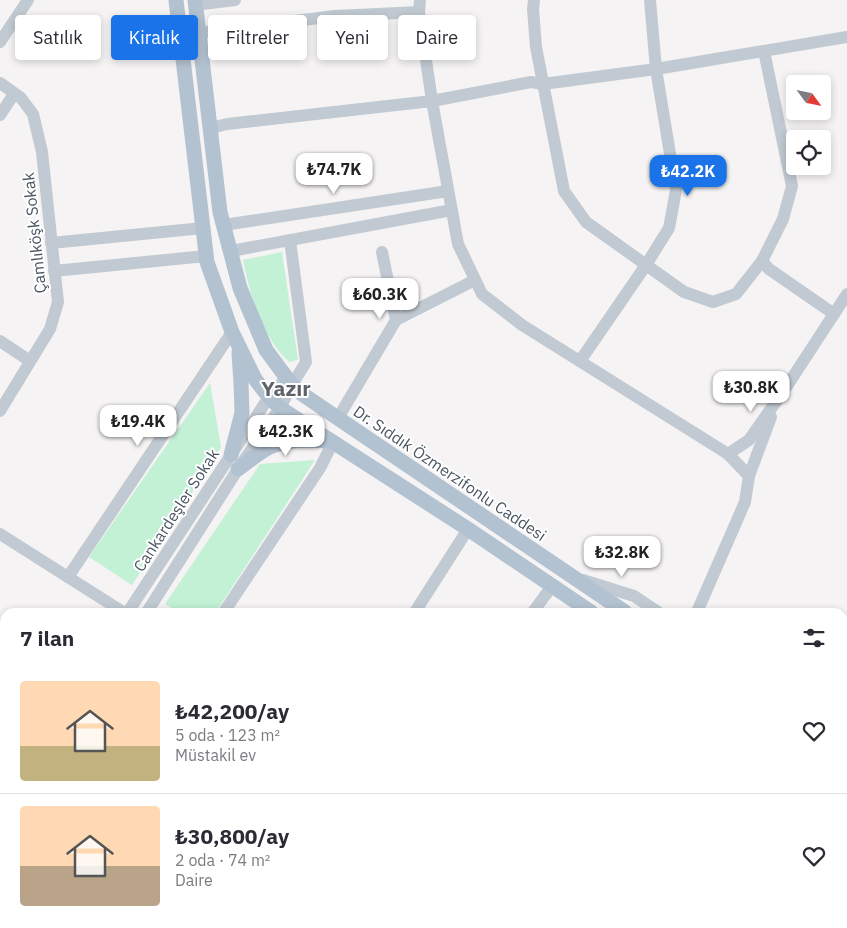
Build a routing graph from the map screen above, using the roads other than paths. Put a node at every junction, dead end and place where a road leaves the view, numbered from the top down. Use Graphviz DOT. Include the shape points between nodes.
graph roads {
  1 [pos="28,0"];
  2 [pos="176,0"];
  3 [pos="235,0"];
  4 [pos="534,0"];
  5 [pos="650,0"];
  6 [pos="195,2"];
  7 [pos="419,6"];
  8 [pos="199,33"];
  9 [pos="847,37"];
  10 [pos="0,42"];
  11 [pos="764,51"];
  12 [pos="656,69"];
  13 [pos="0,83"];
  14 [pos="543,84"];
  15 [pos="14,94"];
  16 [pos="432,101"];
  17 [pos="0,115"];
  18 [pos="211,128"];
  19 [pos="448,192"];
  20 [pos="452,210"];
  21 [pos="224,225"];
  22 [pos="203,228"];
  23 [pos="290,240"];
  24 [pos="51,243"];
  25 [pos="230,251"];
  26 [pos="382,252"];
  27 [pos="206,256"];
  28 [pos="762,261"];
  29 [pos="646,265"];
  30 [pos="54,272"];
  31 [pos="475,280"];
  32 [pos="847,294"];
  33 [pos="834,314"];
  34 [pos="396,320"];
  35 [pos="235,338"];
  36 [pos="0,341"];
  37 [pos="30,361"];
  38 [pos="580,361"];
  39 [pos="289,381"];
  40 [pos="787,386"];
  41 [pos="269,397"];
  42 [pos="280,408"];
  43 [pos="0,411"];
  44 [pos="338,418"];
  45 [pos="333,442"];
  46 [pos="728,454"];
  47 [pos="231,455"];
  48 [pos="238,469"];
  49 [pos="749,476"];
  50 [pos="468,529"];
  51 [pos="0,534"];
  52 [pos="571,576"];
  53 [pos="68,578"];
  54 [pos="556,590"];
  55 [pos="117,608"];
  56 [pos="131,608"];
  57 [pos="149,608"];
  58 [pos="227,608"];
  59 [pos="418,608"];
  60 [pos="536,608"];
  61 [pos="574,608"];
  62 [pos="584,608"];
  63 [pos="618,608"];
  64 [pos="652,608"];
  65 [pos="699,608"];
  1 -- 10 [label="street"];
  2 -- 22 [label="main road"];
  3 -- 6 [label="street"];
  4 -- 14 [label="street" via="536,47"];
  5 -- 12 [label="street"];
  6 -- 8 [label="main road, Dr. Sıddık Özmerzifonlu Caddesi"];
  7 -- 8 [label="street"];
  7 -- 16 [label="street"];
  8 -- 18 [label="main road, Dr. Sıddık Özmerzifonlu Caddesi"];
  9 -- 11 [label="street"];
  11 -- 12 [label="street"];
  11 -- 28 [label="street" via="792,186 783,220"];
  12 -- 14 [label="street"];
  12 -- 29 [label="street" via="676,190 669,228"];
  13 -- 15 [label="street, Çamlıköşk Sokak"];
  14 -- 16 [label="street" via="531,82"];
  14 -- 29 [label="street" via="564,191 586,222"];
  15 -- 17 [label="street"];
  15 -- 24 [label="street, Çamlıköşk Sokak" via="33,114 42,152"];
  16 -- 18 [label="street"];
  16 -- 19 [label="street"];
  18 -- 21 [label="main road, Dr. Sıddık Özmerzifonlu Caddesi"];
  19 -- 20 [label="street"];
  19 -- 21 [label="street"];
  20 -- 23 [label="street"];
  20 -- 31 [label="street" via="458,244"];
  21 -- 25 [label="main road, Dr. Sıddık Özmerzifonlu Caddesi"];
  22 -- 24 [label="street"];
  22 -- 27 [label="main road"];
  23 -- 25 [label="street"];
  23 -- 39 [label="street" via="306,362"];
  24 -- 30 [label="street, Çamlıköşk Sokak"];
  25 -- 39 [label="main road, Dr. Sıddık Özmerzifonlu Caddesi" via="240,288 266,350"];
  26 -- 34 [label="street"];
  27 -- 30 [label="street"];
  27 -- 35 [label="main road"];
  28 -- 29 [label="street" via="736,294 713,302 684,292"];
  28 -- 33 [label="street"];
  29 -- 38 [label="street"];
  30 -- 37 [label="street, Çamlıköşk Sokak" via="58,302 50,329"];
  31 -- 34 [label="street"];
  31 -- 38 [label="street" via="482,294 522,325"];
  32 -- 33 [label="street"];
  33 -- 40 [label="street"];
  34 -- 44 [label="street"];
  35 -- 41 [label="main road" via="255,379"];
  35 -- 47 [label="main road" via="242,413"];
  35 -- 53 [label="street"];
  36 -- 37 [label="street"];
  37 -- 43 [label="street, Çamlıköşk Sokak"];
  38 -- 46 [label="street"];
  39 -- 41 [label="street, Cankardeşler Sokak"];
  39 -- 42 [label="street, Cankardeşler Sokak"];
  39 -- 44 [label="main road, Dr. Sıddık Özmerzifonlu Caddesi" via="302,394"];
  40 -- 46 [label="street" via="749,440"];
  40 -- 49 [label="street"];
  41 -- 42 [label="main road"];
  41 -- 47 [label="street, Cankardeşler Sokak"];
  42 -- 45 [label="main road"];
  42 -- 48 [label="street, Cankardeşler Sokak"];
  44 -- 52 [label="main road, Dr. Sıddık Özmerzifonlu Caddesi"];
  45 -- 48 [label="main road" via="287,441 267,448"];
  45 -- 50 [label="main road"];
  45 -- 58 [label="street" via="320,468"];
  46 -- 49 [label="street"];
  47 -- 56 [label="street, Cankardeşler Sokak"];
  48 -- 57 [label="street, Cankardeşler Sokak"];
  49 -- 65 [label="street" via="745,502"];
  50 -- 54 [label="main road"];
  50 -- 59 [label="street"];
  51 -- 53 [label="street"];
  52 -- 63 [label="main road, Dr. Sıddık Özmerzifonlu Caddesi"];
  52 -- 64 [label="street" via="634,596"];
  53 -- 55 [label="street"];
  54 -- 60 [label="street"];
  54 -- 61 [label="street"];
  54 -- 62 [label="main road"];
}
